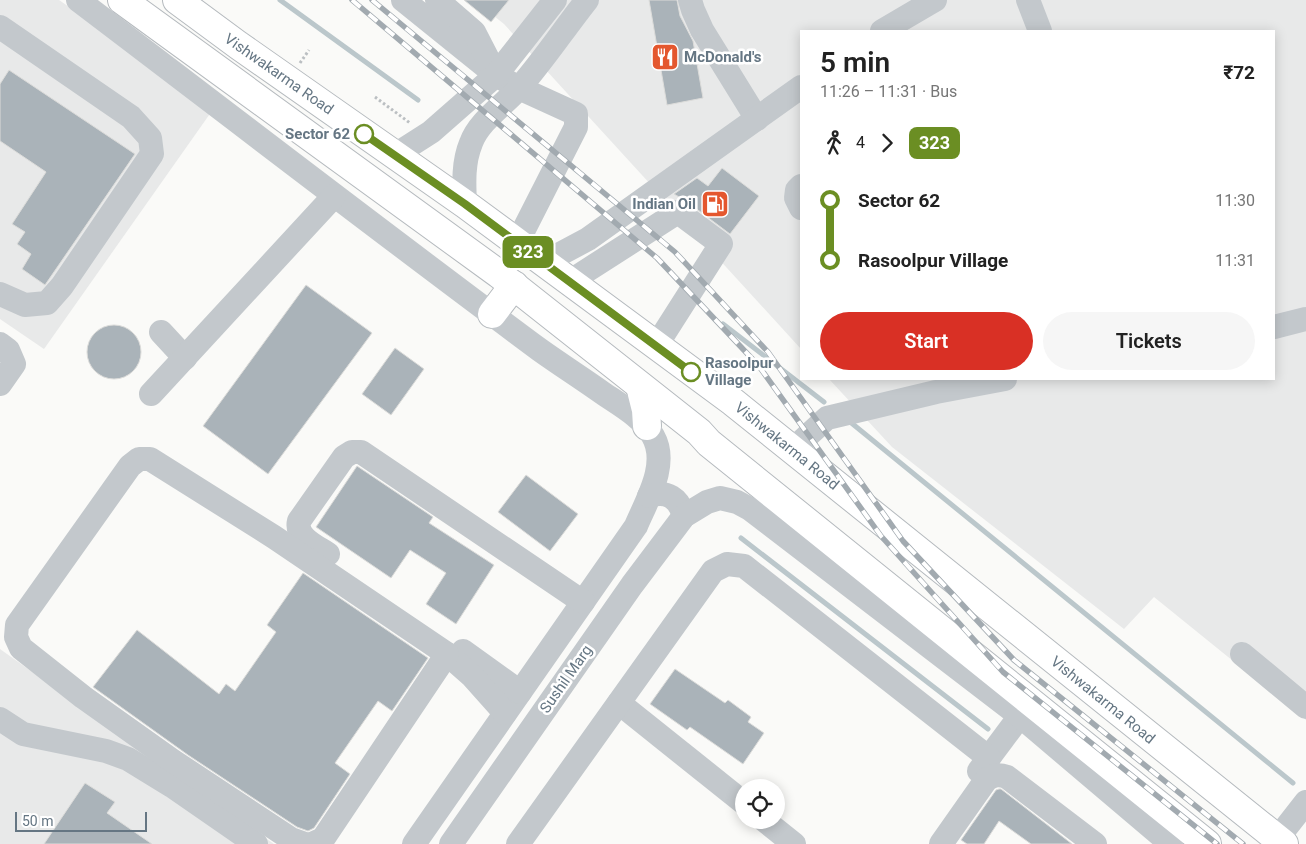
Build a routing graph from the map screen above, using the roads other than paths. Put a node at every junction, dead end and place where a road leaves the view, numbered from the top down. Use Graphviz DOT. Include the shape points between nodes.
graph roads {
  1 [pos="78,0"];
  2 [pos="122,0"];
  3 [pos="403,0"];
  4 [pos="437,0"];
  5 [pos="555,0"];
  6 [pos="587,0"];
  7 [pos="935,0"];
  8 [pos="1028,0"];
  9 [pos="180,2"];
  10 [pos="697,3"];
  11 [pos="0,27"];
  12 [pos="163,29"];
  13 [pos="884,30"];
  14 [pos="1040,30"];
  15 [pos="238,45"];
  16 [pos="219,70"];
  17 [pos="496,75"];
  18 [pos="519,88"];
  19 [pos="799,94"];
  20 [pos="757,118"];
  21 [pos="395,155"];
  22 [pos="800,187"];
  23 [pos="334,196"];
  24 [pos="465,204"];
  25 [pos="800,206"];
  26 [pos="517,243"];
  27 [pos="543,263"];
  28 [pos="569,282"];
  29 [pos="514,285"];
  30 [pos="0,294"];
  31 [pos="492,314"];
  32 [pos="1306,318"];
  33 [pos="1275,327"];
  34 [pos="161,332"];
  35 [pos="0,344"];
  36 [pos="656,346"];
  37 [pos="185,358"];
  38 [pos="1000,380"];
  39 [pos="0,384"];
  40 [pos="640,386"];
  41 [pos="152,394"];
  42 [pos="647,426"];
  43 [pos="792,450"];
  44 [pos="649,496"];
  45 [pos="684,516"];
  46 [pos="583,602"];
  47 [pos="925,629"];
  48 [pos="447,654"];
  49 [pos="1242,654"];
  50 [pos="520,692"];
  51 [pos="619,703"];
  52 [pos="1306,707"];
  53 [pos="505,713"];
  54 [pos="1020,716"];
  55 [pos="0,719"];
  56 [pos="989,758"];
  57 [pos="735,797"];
  58 [pos="1306,802"];
  59 [pos="775,829"];
  60 [pos="1280,841"];
  61 [pos="256,844"];
  62 [pos="305,844"];
  63 [pos="312,844"];
  64 [pos="414,844"];
  65 [pos="451,844"];
  66 [pos="518,844"];
  67 [pos="794,844"];
  68 [pos="924,844"];
  69 [pos="941,844"];
  70 [pos="1094,844"];
  71 [pos="1172,844"];
  72 [pos="1207,844"];
  1 -- 23 [label="street"];
  2 -- 12 [label="main road, Vishwakarma Road"];
  3 -- 17 [label="street"];
  4 -- 17 [label="street" via="474,32"];
  5 -- 17 [label="street"];
  6 -- 18 [label="street"];
  7 -- 13 [label="street"];
  8 -- 14 [label="street"];
  9 -- 12 [label="main road" via="190,16 190,22 179,32"];
  9 -- 15 [label="main road, Vishwakarma Road"];
  10 -- 20 [label="street" via="702,30"];
  11 -- 30 [label="street" via="130,117 150,138 152,154 47,303 26,305"];
  12 -- 16 [label="main road, Vishwakarma Road"];
  15 -- 16 [label="main road" via="228,42 216,47 212,54"];
  15 -- 21 [label="main road, Vishwakarma Road"];
  16 -- 29 [label="main road, Vishwakarma Road"];
  17 -- 18 [label="street"];
  17 -- 21 [label="street" via="431,132"];
  18 -- 24 [label="street" via="477,130 471,142 466,164"];
  18 -- 26 [label="street" via="576,114 576,127"];
  19 -- 20 [label="street"];
  20 -- 27 [label="street" via="588,239"];
  21 -- 24 [label="main road, Vishwakarma Road"];
  22 -- 25 [label="street" via="796,198"];
  23 -- 31 [label="street"];
  23 -- 37 [label="street"];
  24 -- 26 [label="main road, Vishwakarma Road"];
  26 -- 27 [label="main road, Vishwakarma Road"];
  27 -- 28 [label="main road, Vishwakarma Road"];
  28 -- 36 [label="main road, Vishwakarma Road"];
  28 -- 36 [label="street" via="678,212 721,244"];
  29 -- 31 [label="main road"];
  29 -- 40 [label="main road, Vishwakarma Road"];
  31 -- 42 [label="street"];
  32 -- 33 [label="street"];
  34 -- 37 [label="street"];
  35 -- 39 [label="street" via="8,350 14,364"];
  36 -- 43 [label="main road, Vishwakarma Road"];
  37 -- 41 [label="street"];
  38 -- 43 [label="street" via="827,418"];
  40 -- 42 [label="main road"];
  40 -- 47 [label="main road, Vishwakarma Road" via="699,432"];
  42 -- 44 [label="street, Sushil Marg" via="658,451 655,482"];
  43 -- 60 [label="main road, Vishwakarma Road"];
  44 -- 45 [label="street" via="658,493 669,496 677,501"];
  44 -- 46 [label="street, Sushil Marg" via="636,526"];
  45 -- 47 [label="street" via="720,498 737,502"];
  45 -- 65 [label="street, Sushil Marg"];
  46 -- 50 [label="street, Sushil Marg"];
  46 -- 50 [label="street" via="361,452 352,452 344,457 299,521 297,528 301,535"];
  47 -- 54 [label="street"];
  47 -- 72 [label="main road, Vishwakarma Road"];
  48 -- 53 [label="street"];
  48 -- 62 [label="street" via="274,537 150,459 139,459 130,466 17,625 16,638 21,648 90,702 291,839"];
  48 -- 63 [label="street" via="323,839"];
  49 -- 52 [label="street"];
  50 -- 53 [label="street, Sushil Marg"];
  51 -- 56 [label="street" via="713,571 727,564 744,566"];
  51 -- 57 [label="street"];
  51 -- 66 [label="street"];
  53 -- 64 [label="street, Sushil Marg"];
  54 -- 56 [label="street"];
  54 -- 71 [label="street"];
  55 -- 61 [label="street" via="23,734 106,751 128,759"];
  56 -- 68 [label="street"];
  58 -- 60 [label="street"];
  59 -- 67 [label="street"];
  69 -- 70 [label="street" via="986,780 999,774"];
}
